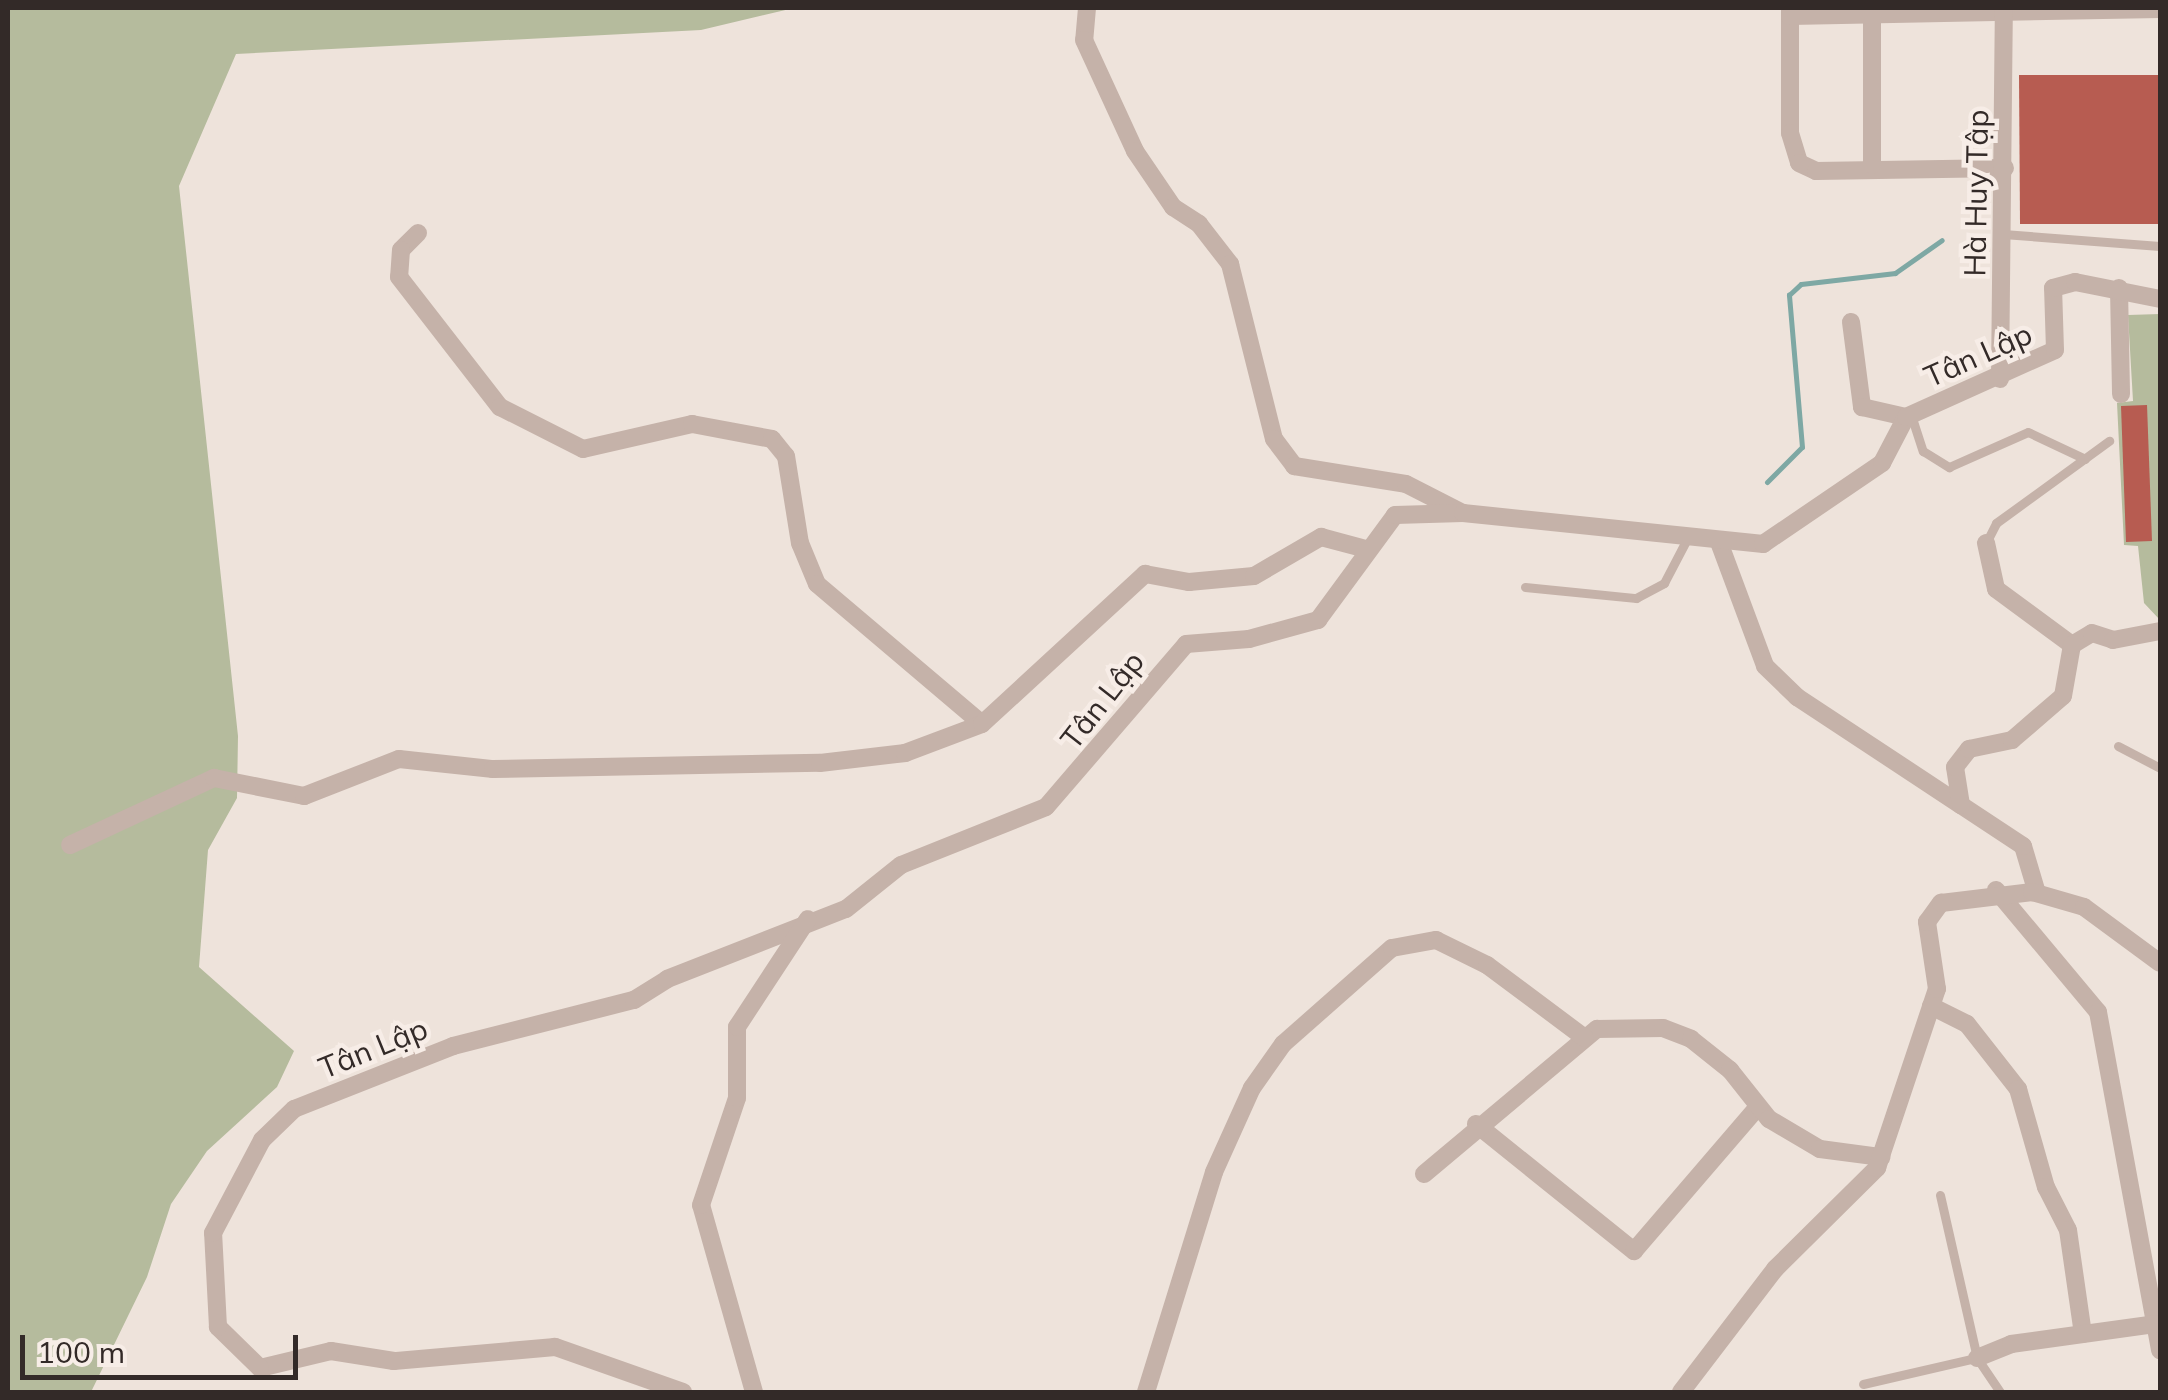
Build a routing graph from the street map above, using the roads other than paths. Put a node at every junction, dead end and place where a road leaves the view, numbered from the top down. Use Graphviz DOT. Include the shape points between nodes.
graph roads {
  1 [pos="1087,8"];
  2 [pos="2004,9"];
  3 [pos="2160,9"];
  4 [pos="1872,11"];
  5 [pos="1790,12"];
  6 [pos="1872,165"];
  7 [pos="2004,168"];
  8 [pos="418,233"];
  9 [pos="2003,234"];
  10 [pos="2160,246"];
  11 [pos="2119,288"];
  12 [pos="2160,299"];
  13 [pos="1851,322"];
  14 [pos="2000,378"];
  15 [pos="2121,394"];
  16 [pos="1909,416"];
  17 [pos="2109,441"];
  18 [pos="2085,458"];
  19 [pos="1463,513"];
  20 [pos="1687,539"];
  21 [pos="1720,542"];
  22 [pos="1986,543"];
  23 [pos="1366,549"];
  24 [pos="1524,587"];
  25 [pos="2160,631"];
  26 [pos="2072,645"];
  27 [pos="982,724"];
  28 [pos="2118,746"];
  29 [pos="2160,768"];
  30 [pos="1960,805"];
  31 [pos="70,845"];
  32 [pos="1996,890"];
  33 [pos="2037,893"];
  34 [pos="808,918"];
  35 [pos="2160,963"];
  36 [pos="1931,1006"];
  37 [pos="1584,1038"];
  38 [pos="1757,1108"];
  39 [pos="1476,1124"];
  40 [pos="1880,1157"];
  41 [pos="1424,1174"];
  42 [pos="1940,1195"];
  43 [pos="2158,1324"];
  44 [pos="2082,1334"];
  45 [pos="2160,1350"];
  46 [pos="1977,1358"];
  47 [pos="1863,1384"];
  48 [pos="684,1392"];
  49 [pos="754,1392"];
  50 [pos="1146,1392"];
  51 [pos="1681,1392"];
  52 [pos="2000,1392"];
  1 -- 19 [label="street" via="1084,40 1135,151 1172,207 1198,224 1230,264 1274,439 1294,466 1353,482 1406,484"];
  2 -- 3 [label="street"];
  2 -- 4 [label="street"];
  2 -- 7 [label="street, Hà Huy Tập"];
  4 -- 5 [label="street"];
  4 -- 6 [label="street"];
  5 -- 6 [label="street" via="1790,133 1799,163 1816,172"];
  6 -- 7 [label="street"];
  7 -- 9 [label="street, Hà Huy Tập"];
  8 -- 27 [label="street" via="401,250 399,278 500,407 583,450 692,424 772,439 786,456 800,543 817,584"];
  9 -- 10 [label="lane"];
  9 -- 14 [label="street, Hà Huy Tập"];
  11 -- 12 [label="street, Tân Lập"];
  11 -- 14 [label="street, Tân Lập" via="2075,282 2053,288 2054,350"];
  11 -- 15 [label="street"];
  13 -- 16 [label="street" via="1862,407"];
  14 -- 16 [label="street, Tân Lập"];
  16 -- 18 [label="lane" via="1923,452 1949,467 2028,432"];
  16 -- 21 [label="street, Tân Lập" via="1882,464 1850,490 1764,544"];
  17 -- 18 [label="lane"];
  18 -- 22 [label="lane" via="1996,523"];
  19 -- 20 [label="street, Tân Lập"];
  19 -- 23 [label="street, Tân Lập" via="1395,515"];
  20 -- 21 [label="street, Tân Lập"];
  20 -- 24 [label="lane" via="1664,583 1636,598"];
  21 -- 30 [label="street" via="1764,666 1797,697"];
  22 -- 26 [label="street" via="1996,590"];
  23 -- 27 [label="street" via="1321,537 1254,576 1189,582 1145,574"];
  23 -- 34 [label="street, Tân Lập" via="1343,594 1318,620 1250,639 1186,644 1046,807 901,865 846,909"];
  25 -- 26 [label="street" via="2113,640 2092,632"];
  26 -- 30 [label="street" via="2064,696 2012,740 1969,750 1955,766"];
  27 -- 31 [label="street" via="905,753 820,763 493,770 399,759 304,796 214,778"];
  28 -- 29 [label="lane"];
  30 -- 33 [label="street" via="2023,846"];
  32 -- 33 [label="street"];
  32 -- 36 [label="street" via="1942,903 1927,922 1938,989"];
  32 -- 43 [label="street" via="2098,1012"];
  33 -- 35 [label="street" via="2084,908"];
  34 -- 48 [label="street, Tân Lập" via="634,1000 452,1046 294,1109 262,1140 212,1233 218,1326 260,1368 331,1351 394,1360 555,1346"];
  34 -- 49 [label="street" via="737,1027 737,1098 702,1205"];
  36 -- 40 [label="street"];
  36 -- 44 [label="street" via="1967,1024 2018,1089 2046,1187 2068,1230"];
  37 -- 38 [label="street" via="1598,1030 1663,1028 1691,1039 1730,1070"];
  37 -- 39 [label="street"];
  37 -- 50 [label="street" via="1487,965 1436,940 1392,948 1283,1044 1252,1088 1214,1172"];
  38 -- 39 [label="street" via="1643,1244 1628,1251"];
  38 -- 40 [label="street" via="1820,1149"];
  39 -- 41 [label="street"];
  40 -- 51 [label="street" via="1775,1270"];
  42 -- 46 [label="lane"];
  43 -- 44 [label="street"];
  43 -- 45 [label="street"];
  44 -- 46 [label="street" via="2011,1344"];
  46 -- 47 [label="lane"];
  46 -- 52 [label="lane"];
}
